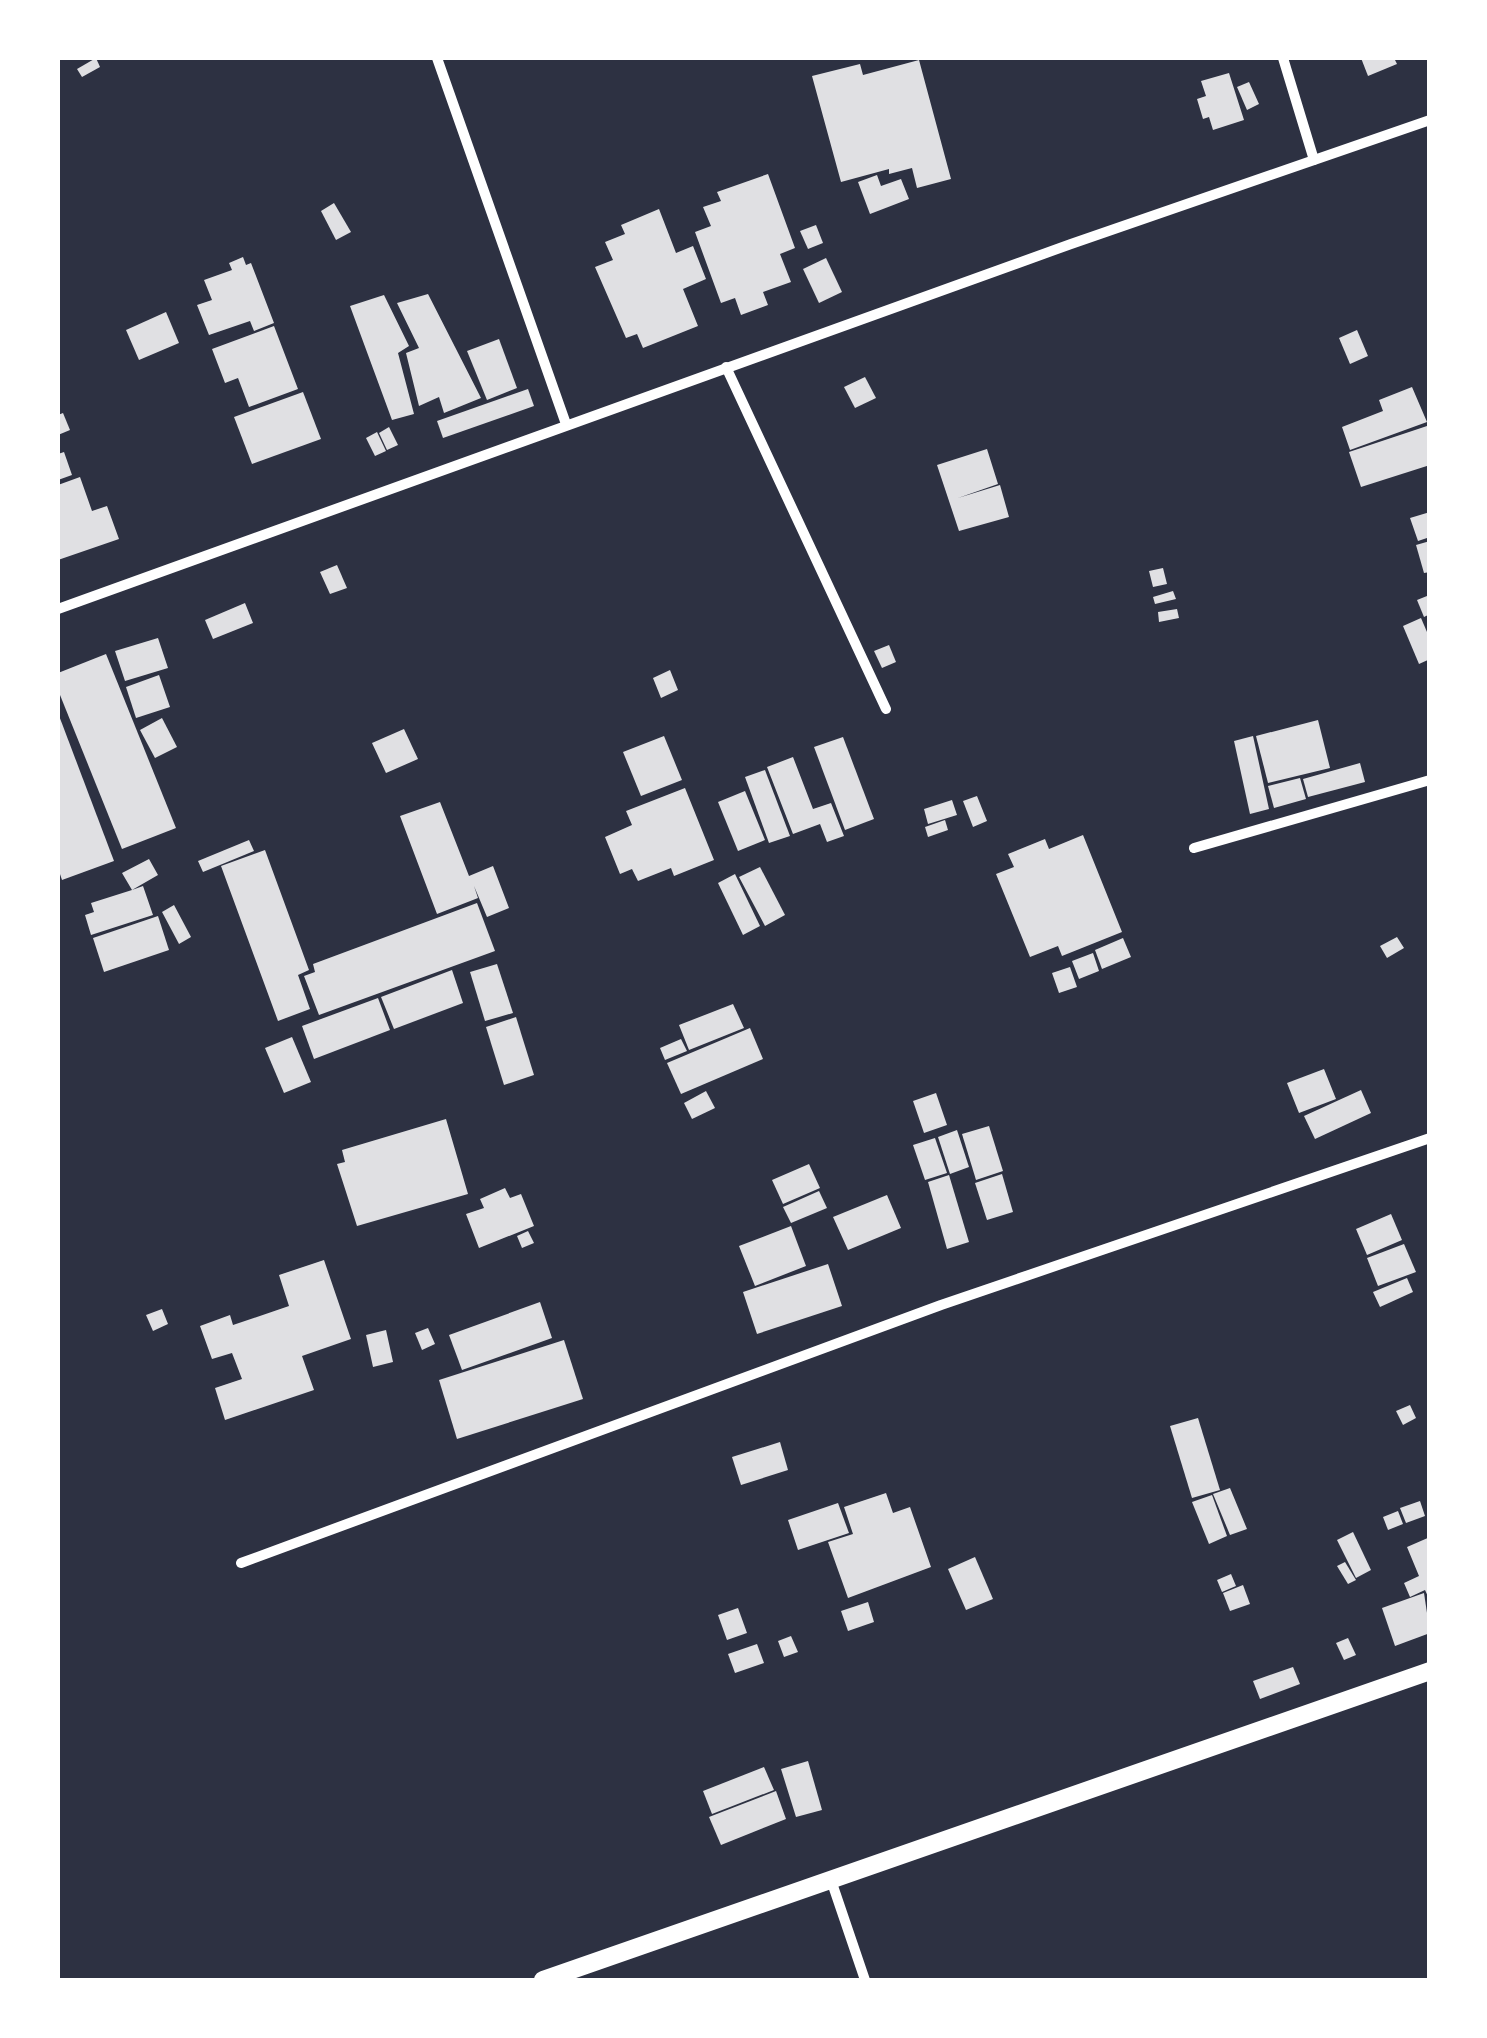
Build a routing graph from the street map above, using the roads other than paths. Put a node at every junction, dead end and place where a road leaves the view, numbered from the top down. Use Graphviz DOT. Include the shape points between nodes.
graph roads {
  1 [pos="436,58"];
  2 [pos="1282,58"];
  3 [pos="1430,120"];
  4 [pos="1314,160"];
  5 [pos="726,367"];
  6 [pos="566,424"];
  7 [pos="58,608"];
  8 [pos="886,709"];
  9 [pos="1430,780"];
  10 [pos="1194,848"];
  11 [pos="1430,1138"];
  12 [pos="241,1563"];
  13 [pos="1430,1671"];
  14 [pos="831,1880"];
  15 [pos="543,1980"];
  16 [pos="865,1980"];
  1 -- 6 [label="street"];
  2 -- 4 [label="street"];
  3 -- 4 [label="street"];
  4 -- 5 [label="street"];
  5 -- 6 [label="street"];
  5 -- 8 [label="street"];
  6 -- 7 [label="street"];
  9 -- 10 [label="street"];
  11 -- 12 [label="street" via="941,1305"];
  13 -- 14 [label="street"];
  14 -- 15 [label="street"];
  14 -- 16 [label="street"];
}
